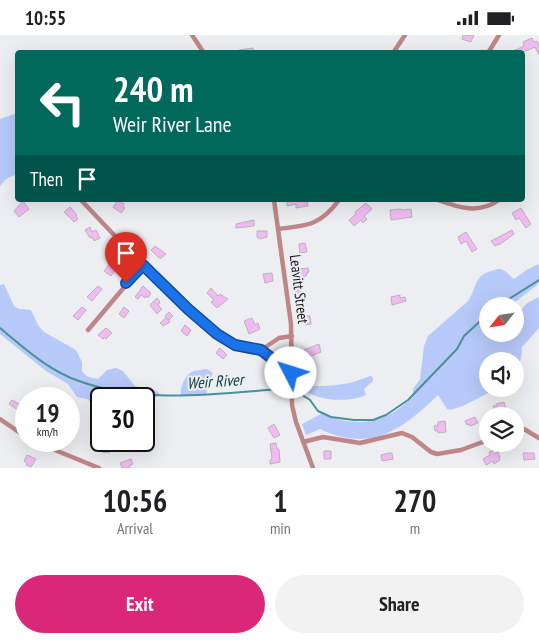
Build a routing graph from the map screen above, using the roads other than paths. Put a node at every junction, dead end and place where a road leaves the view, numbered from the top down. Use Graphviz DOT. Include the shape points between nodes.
graph roads {
  1 [pos="192,35"];
  2 [pos="404,35"];
  3 [pos="499,35"];
  4 [pos="202,50"];
  5 [pos="395,50"];
  6 [pos="490,50"];
  7 [pos="83,202"];
  8 [pos="274,202"];
  9 [pos="337,202"];
  10 [pos="444,202"];
  11 [pos="496,202"];
  12 [pos="278,229"];
  13 [pos="143,265"];
  14 [pos="88,330"];
  15 [pos="292,336"];
  16 [pos="261,350"];
  17 [pos="291,373"];
  18 [pos="0,419"];
  19 [pos="15,429"];
  20 [pos="524,429"];
  21 [pos="539,438"];
  22 [pos="303,442"];
  23 [pos="479,443"];
  24 [pos="60,452"];
  25 [pos="99,468"];
  26 [pos="313,468"];
  1 -- 4 [label="street"];
  2 -- 5 [label="street"];
  3 -- 6 [label="street"];
  7 -- 13 [label="street"];
  8 -- 12 [label="street, Leavitt Street"];
  9 -- 12 [label="street" via="318,221"];
  10 -- 11 [label="street" via="473,209"];
  12 -- 15 [label="street, Leavitt Street"];
  13 -- 14 [label="street"];
  13 -- 16 [label="street" via="217,334 235,345"];
  15 -- 16 [label="street" via="279,338"];
  15 -- 17 [label="street, Leavitt Street"];
  16 -- 17 [label="street"];
  17 -- 22 [label="street, Leavitt Street" via="292,401"];
  18 -- 19 [label="street"];
  20 -- 21 [label="street"];
  22 -- 23 [label="street" via="323,437 360,443 402,433 437,454"];
  22 -- 26 [label="street, Leavitt Street"];
  24 -- 25 [label="street"];
}
